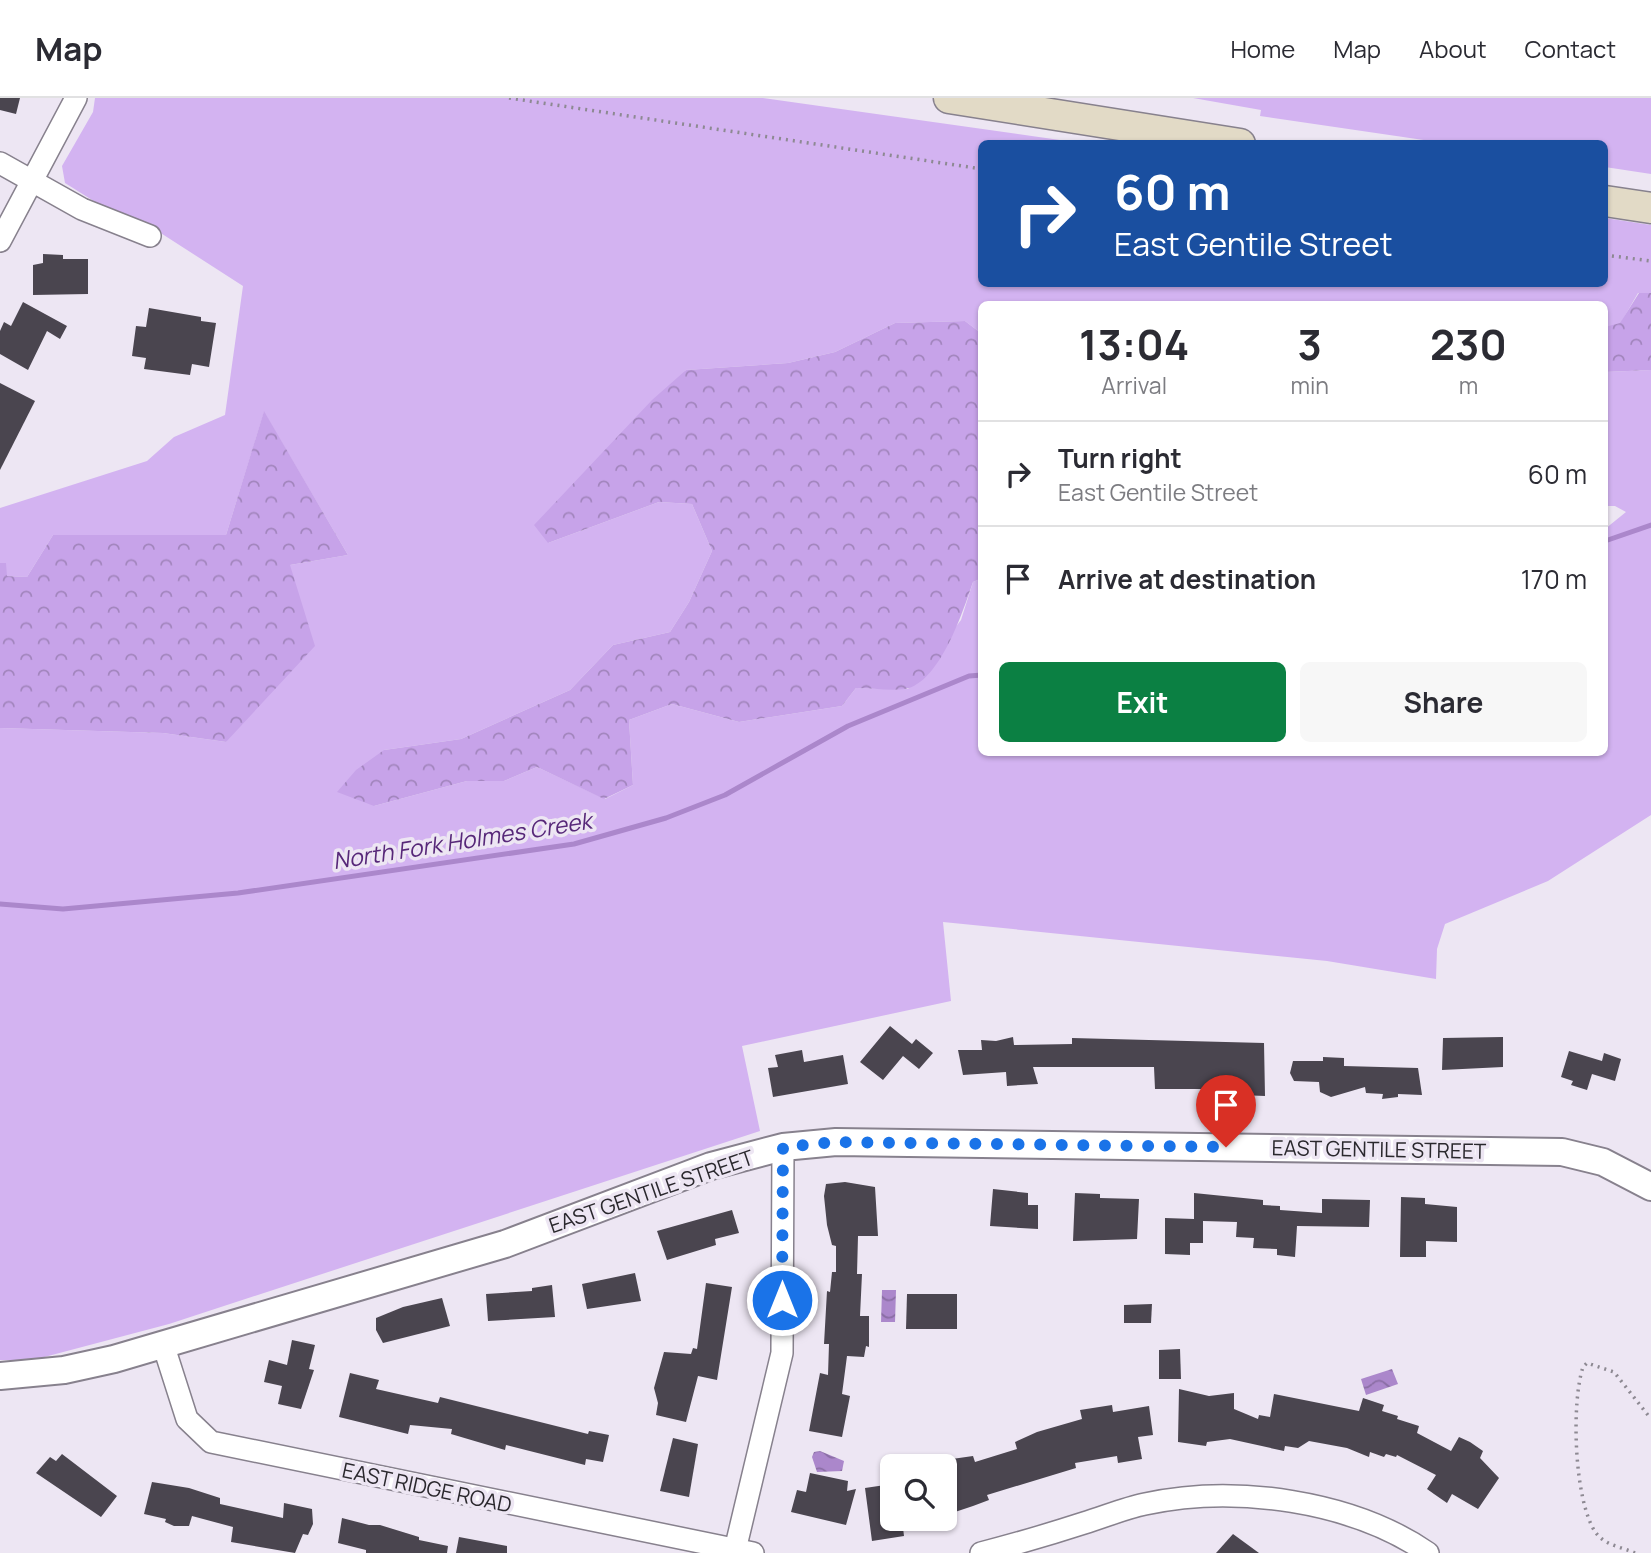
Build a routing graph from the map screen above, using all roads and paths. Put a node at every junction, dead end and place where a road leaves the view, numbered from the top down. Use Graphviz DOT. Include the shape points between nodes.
graph roads {
  1 [pos="76,98"];
  2 [pos="509,98"];
  3 [pos="949,98"];
  4 [pos="1215,140"];
  5 [pos="0,163"];
  6 [pos="978,168"];
  7 [pos="33,179"];
  8 [pos="1608,201"];
  9 [pos="1651,208"];
  10 [pos="150,236"];
  11 [pos="0,241"];
  12 [pos="1608,255"];
  13 [pos="1651,261"];
  14 [pos="783,1147"];
  15 [pos="1651,1187"];
  16 [pos="163,1344"];
  17 [pos="0,1376"];
  18 [pos="1651,1419"];
  19 [pos="744,1551"];
  20 [pos="982,1553"];
  21 [pos="1428,1553"];
  22 [pos="1635,1553"];
  1 -- 7 [label="street"];
  2 -- 6 [label="path"];
  3 -- 4 [label="main road"];
  5 -- 7 [label="street"];
  7 -- 10 [label="street" via="82,209"];
  7 -- 11 [label="street"];
  8 -- 9 [label="main road"];
  12 -- 13 [label="path"];
  14 -- 15 [label="street, EAST GENTILE STREET" via="850,1142 1562,1152 1603,1162"];
  14 -- 16 [label="street, EAST GENTILE STREET" via="661,1184 505,1244"];
  14 -- 19 [label="street" via="782,1353"];
  16 -- 17 [label="street, EAST GENTILE STREET" via="64,1370"];
  16 -- 19 [label="street, EAST RIDGE ROAD" via="187,1419 211,1442"];
  18 -- 22 [label="path" via="1614,1372 1587,1363 1583,1367 1575,1440 1584,1503 1596,1533 1611,1545"];
  20 -- 21 [label="street" via="1146,1503 1251,1497 1299,1502 1349,1515 1404,1536"];
}
